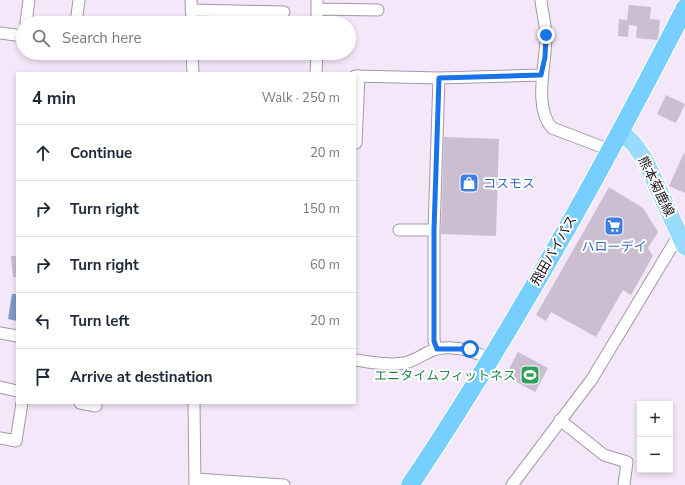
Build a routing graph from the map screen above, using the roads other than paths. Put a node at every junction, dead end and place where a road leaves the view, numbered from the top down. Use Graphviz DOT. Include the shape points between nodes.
graph roads {
  1 [pos="29,0"];
  2 [pos="79,0"];
  3 [pos="541,0"];
  4 [pos="191,5"];
  5 [pos="317,5"];
  6 [pos="685,8"];
  7 [pos="378,10"];
  8 [pos="284,12"];
  9 [pos="27,16"];
  10 [pos="77,16"];
  11 [pos="192,16"];
  12 [pos="317,16"];
  13 [pos="0,33"];
  14 [pos="16,35"];
  15 [pos="192,60"];
  16 [pos="316,60"];
  17 [pos="193,72"];
  18 [pos="316,72"];
  19 [pos="541,75"];
  20 [pos="357,76"];
  21 [pos="439,78"];
  22 [pos="356,121"];
  23 [pos="620,131"];
  24 [pos="356,143"];
  25 [pos="610,150"];
  26 [pos="679,220"];
  27 [pos="399,230"];
  28 [pos="434,230"];
  29 [pos="683,242"];
  30 [pos="0,333"];
  31 [pos="16,336"];
  32 [pos="437,349"];
  33 [pos="490,359"];
  34 [pos="356,360"];
  35 [pos="0,387"];
  36 [pos="16,391"];
  37 [pos="22,404"];
  38 [pos="85,404"];
  39 [pos="194,404"];
  40 [pos="96,406"];
  41 [pos="560,420"];
  42 [pos="0,438"];
  43 [pos="195,482"];
  44 [pos="284,485"];
  45 [pos="410,485"];
  46 [pos="512,485"];
  47 [pos="624,485"];
  1 -- 9 [label="street"];
  2 -- 10 [label="street"];
  3 -- 19 [label="street" via="546,35"];
  4 -- 8 [label="street"];
  4 -- 11 [label="street"];
  5 -- 7 [label="street"];
  5 -- 12 [label="street"];
  6 -- 23 [label="highway, 飛田バイパス"];
  13 -- 14 [label="street"];
  15 -- 17 [label="street"];
  16 -- 18 [label="street"];
  19 -- 21 [label="street"];
  19 -- 25 [label="street" via="544,115 552,128"];
  20 -- 21 [label="street"];
  20 -- 22 [label="street"];
  21 -- 28 [label="street"];
  22 -- 24 [label="street"];
  23 -- 25 [label="highway, 飛田バイパス"];
  23 -- 26 [label="main road, 熊本菊鹿線" via="634,144 645,160"];
  25 -- 33 [label="highway, 飛田バイパス"];
  26 -- 29 [label="main road, 熊本菊鹿線"];
  27 -- 28 [label="street"];
  28 -- 32 [label="street" via="434,341"];
  29 -- 41 [label="street" via="674,243 592,379"];
  30 -- 31 [label="street"];
  32 -- 33 [label="street" via="470,349"];
  32 -- 34 [label="street" via="403,364"];
  33 -- 45 [label="highway, 飛田バイパス" via="464,404"];
  35 -- 36 [label="street"];
  37 -- 42 [label="street" via="16,441"];
  38 -- 40 [label="street"];
  39 -- 43 [label="street"];
  41 -- 46 [label="street"];
  41 -- 47 [label="street" via="604,455 627,462"];
  43 -- 44 [label="street"];
}
